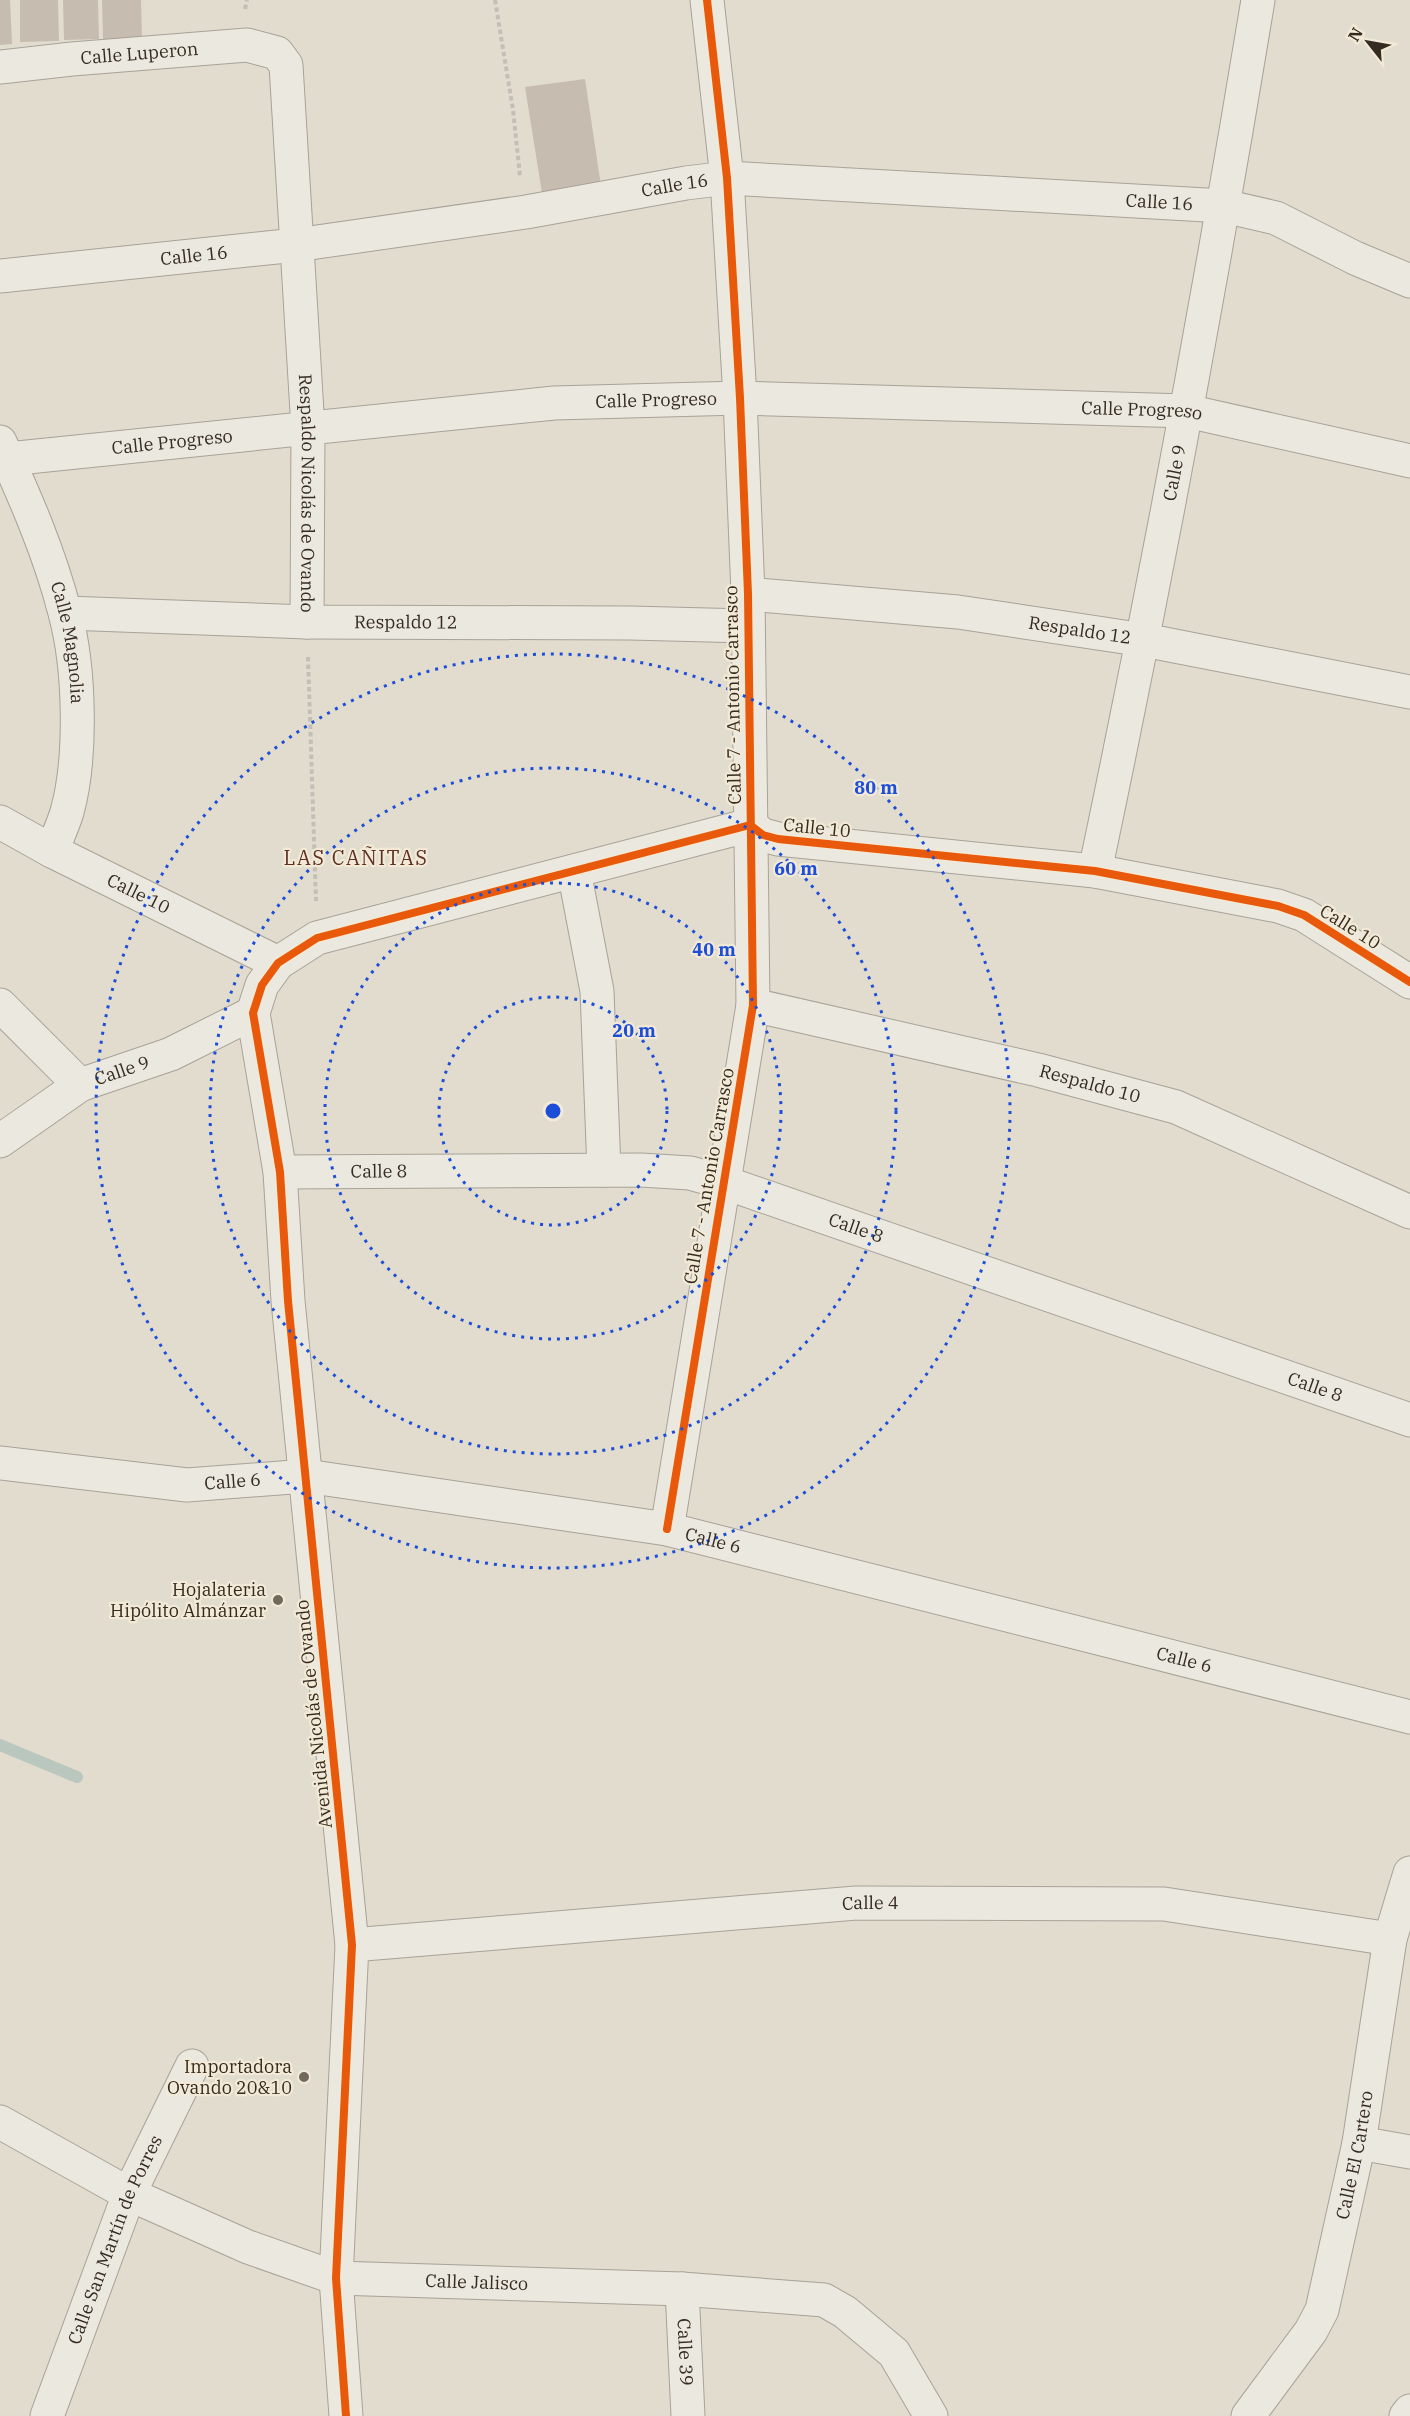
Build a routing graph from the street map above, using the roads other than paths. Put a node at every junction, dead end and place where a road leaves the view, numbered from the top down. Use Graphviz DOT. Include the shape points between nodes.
graph roads {
  1 [pos="708,0"];
  2 [pos="1258,0"];
  3 [pos="277,53"];
  4 [pos="0,67"];
  5 [pos="727,178"];
  6 [pos="1224,206"];
  7 [pos="296,245"];
  8 [pos="0,276"];
  9 [pos="1410,281"];
  10 [pos="740,398"];
  11 [pos="1187,411"];
  12 [pos="308,429"];
  13 [pos="4,451"];
  14 [pos="1410,461"];
  15 [pos="748,610"];
  16 [pos="66,614"];
  17 [pos="307,622"];
  18 [pos="1144,640"];
  19 [pos="1410,692"];
  20 [pos="0,822"];
  21 [pos="750,825"];
  22 [pos="52,851"];
  23 [pos="574,871"];
  24 [pos="1095,871"];
  25 [pos="278,963"];
  26 [pos="1410,982"];
  27 [pos="0,1005"];
  28 [pos="753,1005"];
  29 [pos="253,1012"];
  30 [pos="80,1085"];
  31 [pos="0,1141"];
  32 [pos="604,1170"];
  33 [pos="280,1172"];
  34 [pos="723,1182"];
  35 [pos="1410,1212"];
  36 [pos="1410,1420"];
  37 [pos="0,1463"];
  38 [pos="306,1476"];
  39 [pos="667,1529"];
  40 [pos="1410,1717"];
  41 [pos="1410,1873"];
  42 [pos="1390,1939"];
  43 [pos="352,1945"];
  44 [pos="192,2066"];
  45 [pos="0,2122"];
  46 [pos="1359,2143"];
  47 [pos="1410,2152"];
  48 [pos="129,2194"];
  49 [pos="336,2278"];
  50 [pos="682,2289"];
  51 [pos="1410,2411"];
  52 [pos="47,2416"];
  53 [pos="346,2416"];
  54 [pos="688,2416"];
  55 [pos="931,2416"];
  56 [pos="1248,2416"];
  57 [pos="1406,2416"];
  1 -- 5 [label="street, Calle 7 - Antonio Carrasco"];
  2 -- 6 [label="street, Calle 9"];
  3 -- 4 [label="street, Calle Luperon" via="236,45"];
  3 -- 7 [label="street, Respaldo Nicolás de Ovando" via="286,65"];
  5 -- 6 [label="street, Calle 16"];
  5 -- 7 [label="street, Calle 16"];
  5 -- 10 [label="street, Calle 7 - Antonio Carrasco"];
  6 -- 9 [label="street, Calle 16" via="1276,218"];
  6 -- 11 [label="street, Calle 9"];
  7 -- 8 [label="street, Calle 16"];
  7 -- 12 [label="street, Respaldo Nicolás de Ovando"];
  10 -- 11 [label="street, Calle Progreso"];
  10 -- 12 [label="street, Calle Progreso" via="554,403"];
  10 -- 15 [label="street, Calle 7 - Antonio Carrasco"];
  11 -- 14 [label="street, Calle Progreso"];
  11 -- 18 [label="street, Calle 9"];
  12 -- 13 [label="street, Calle Progreso"];
  12 -- 17 [label="street, Respaldo Nicolás de Ovando"];
  13 -- 16 [label="street, Calle Magnolia"];
  15 -- 17 [label="street, Respaldo 12" via="618,623"];
  15 -- 18 [label="street, Respaldo 12" via="958,612"];
  15 -- 21 [label="street, Calle 7 - Antonio Carrasco"];
  16 -- 17 [label="street, Respaldo 12"];
  16 -- 22 [label="street, Calle Magnolia" via="78,728 67,813"];
  18 -- 19 [label="street, Respaldo 12"];
  18 -- 24 [label="street, Calle 9"];
  20 -- 22 [label="street, Calle 10"];
  21 -- 23 [label="street"];
  21 -- 24 [label="street, Calle 10" via="777,839"];
  21 -- 28 [label="street, Calle 7 - Antonio Carrasco"];
  22 -- 25 [label="street, Calle 10"];
  23 -- 25 [label="street" via="317,938"];
  23 -- 32 [label="street" via="597,991"];
  24 -- 26 [label="street, Calle 10" via="1296,912"];
  25 -- 29 [label="street" via="262,985"];
  27 -- 30 [label="street"];
  28 -- 34 [label="street, Calle 7 - Antonio Carrasco"];
  28 -- 35 [label="street, Respaldo 10" via="1038,1070 1176,1107"];
  29 -- 30 [label="street, Calle 9" via="171,1054"];
  29 -- 33 [label="street, Avenida Nicolás de Ovando"];
  30 -- 31 [label="street, Calle 9"];
  32 -- 33 [label="street, Calle 8"];
  32 -- 34 [label="street, Calle 8" via="690,1173"];
  33 -- 38 [label="street, Avenida Nicolás de Ovando" via="288,1301"];
  34 -- 36 [label="street, Calle 8"];
  34 -- 39 [label="street, Calle 7 - Antonio Carrasco"];
  37 -- 38 [label="street, Calle 6" via="187,1485"];
  38 -- 39 [label="street, Calle 6"];
  38 -- 43 [label="street, Avenida Nicolás de Ovando"];
  39 -- 40 [label="street, Calle 6"];
  41 -- 42 [label="street, Calle El Cartero"];
  42 -- 43 [label="street, Calle 4" via="1164,1904 856,1903"];
  42 -- 46 [label="street, Calle El Cartero"];
  43 -- 49 [label="street, Avenida Nicolás de Ovando"];
  44 -- 48 [label="street, Calle San Martín de Porres"];
  45 -- 48 [label="street, Calle Jalisco"];
  46 -- 47 [label="street"];
  46 -- 56 [label="street, Calle El Cartero" via="1322,2310 1311,2331"];
  48 -- 49 [label="street, Calle Jalisco" via="249,2247"];
  48 -- 52 [label="street, Calle San Martín de Porres"];
  49 -- 50 [label="street, Calle Jalisco"];
  49 -- 53 [label="street, Avenida Nicolás de Ovando"];
  50 -- 54 [label="street, Calle 39"];
  50 -- 55 [label="street, Calle Jalisco" via="835,2304 894,2353"];
  51 -- 57 [label="street"];
}
